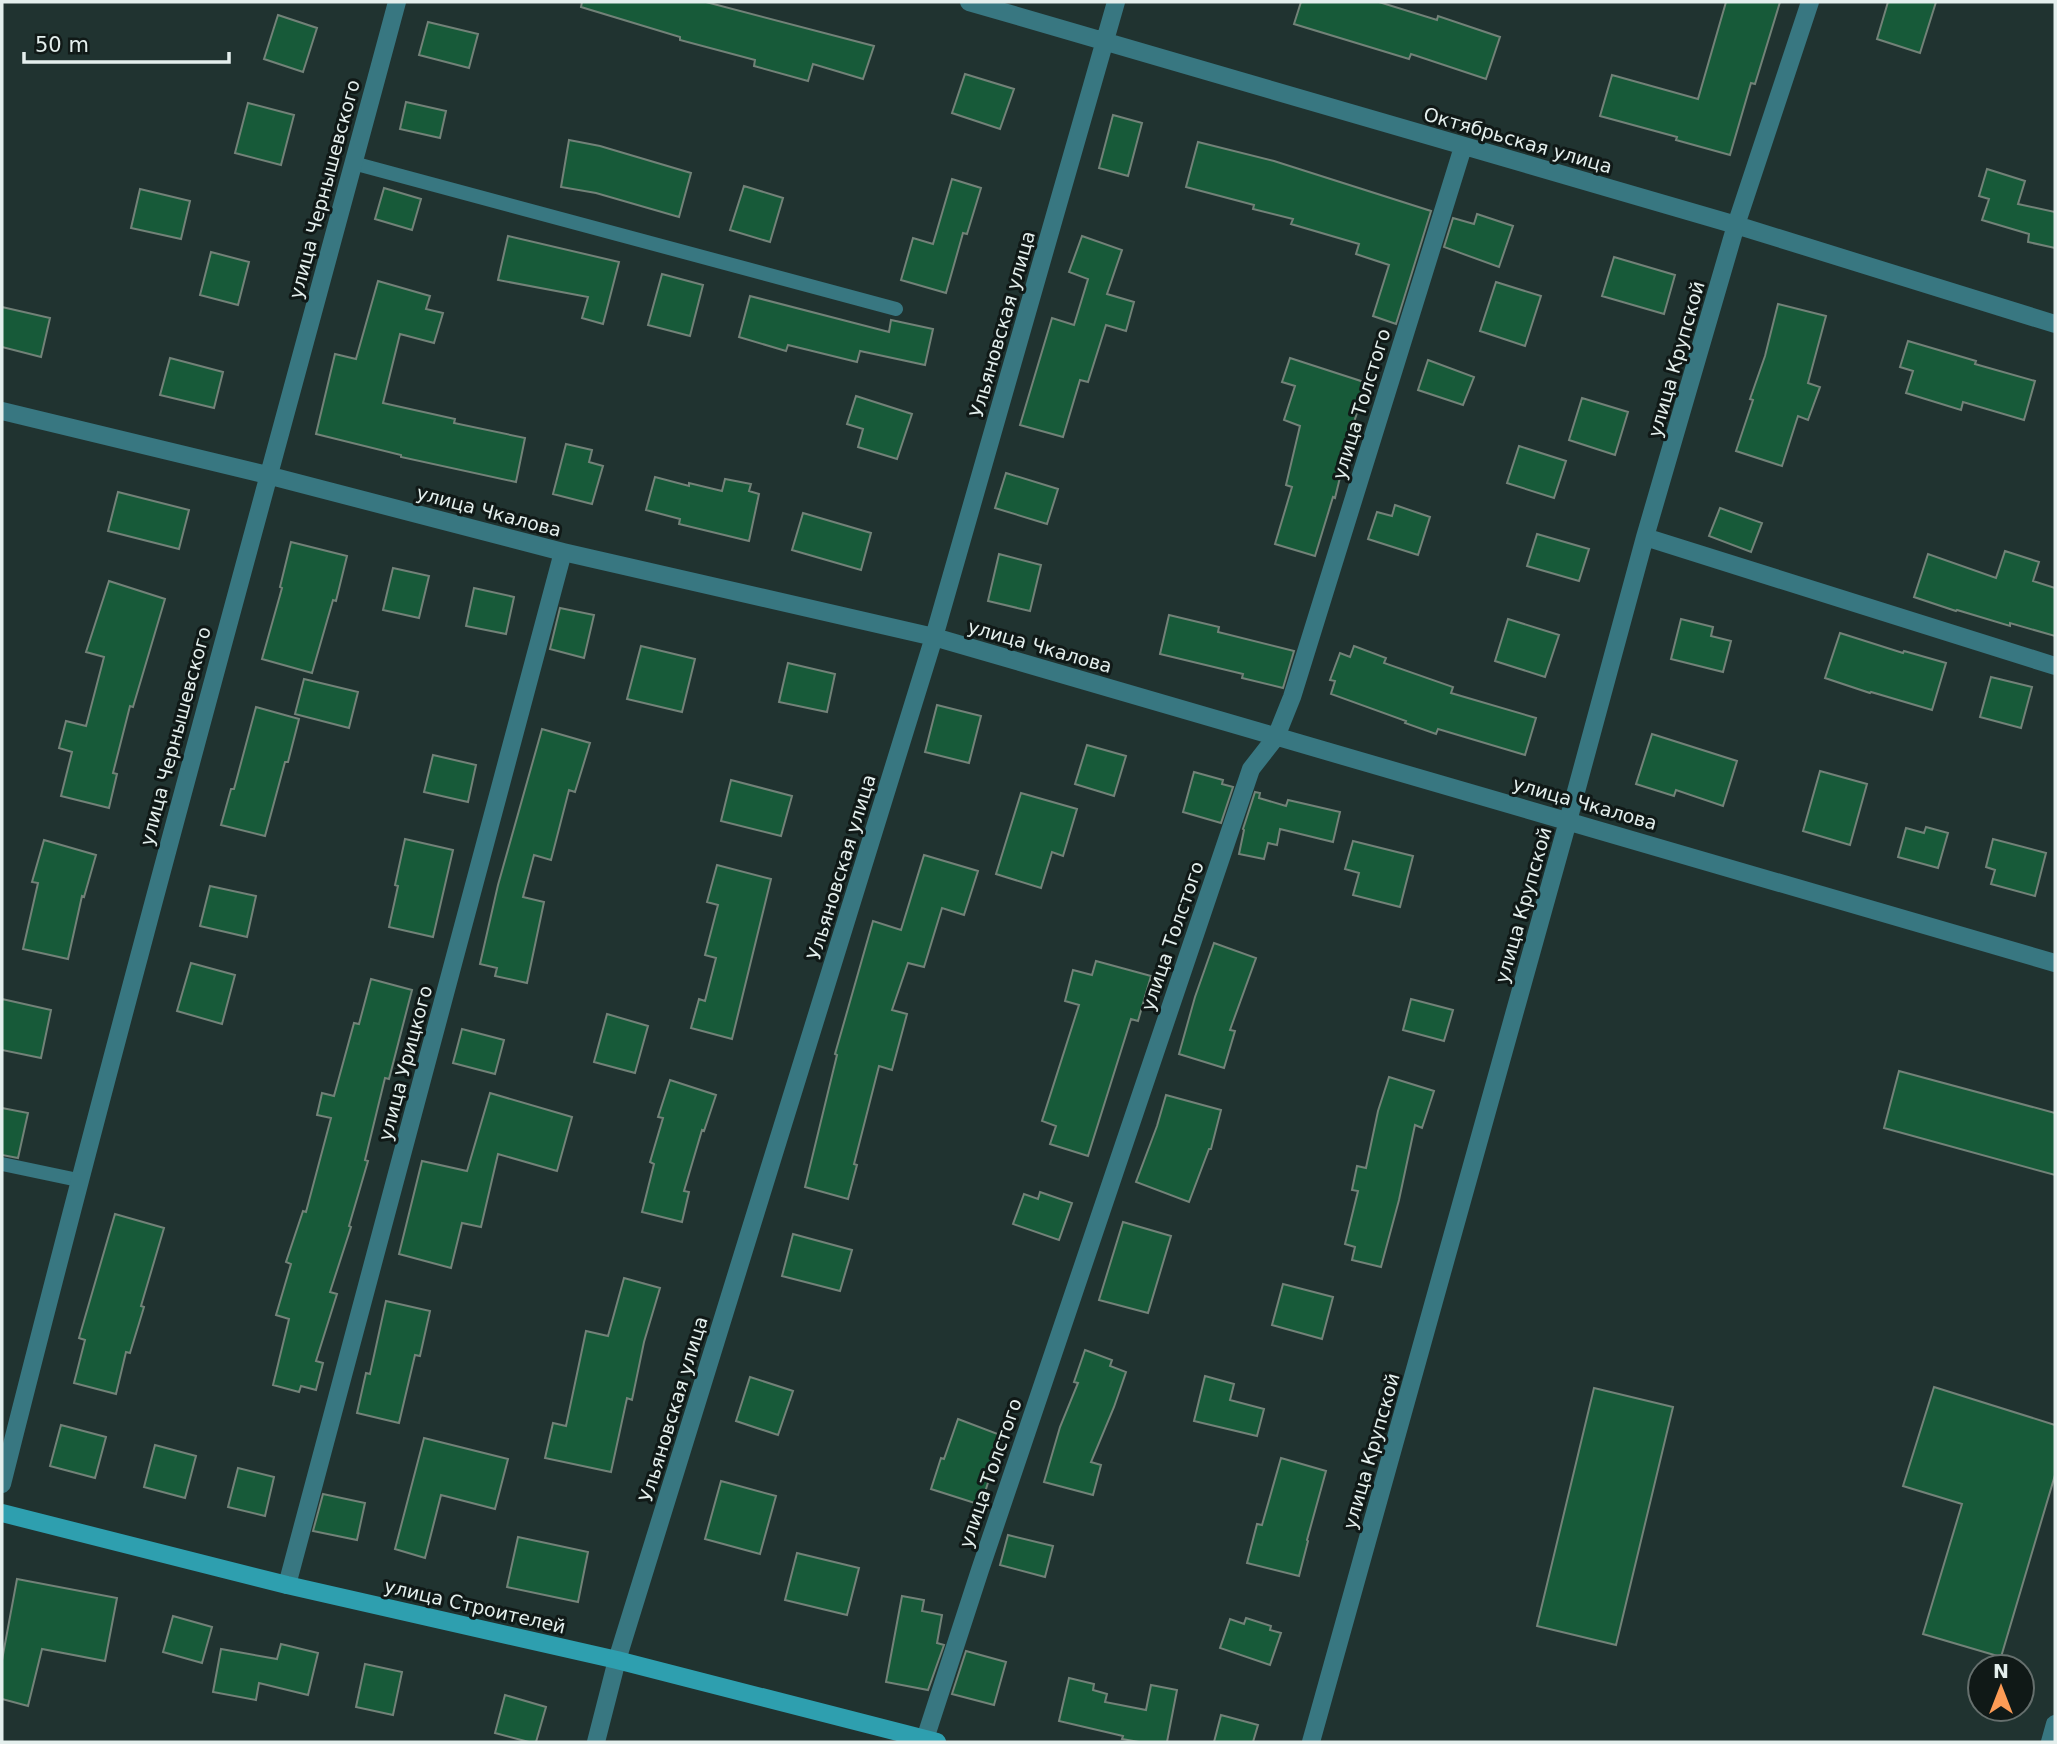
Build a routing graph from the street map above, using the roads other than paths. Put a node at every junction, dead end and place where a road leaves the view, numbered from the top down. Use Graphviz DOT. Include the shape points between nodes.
graph roads {
  1 [pos="397,2"];
  2 [pos="969,2"];
  3 [pos="1116,2"];
  4 [pos="1810,2"];
  5 [pos="1104,41"];
  6 [pos="1464,147"];
  7 [pos="353,163"];
  8 [pos="1737,225"];
  9 [pos="896,309"];
  10 [pos="2055,324"];
  11 [pos="2,411"];
  12 [pos="267,475"];
  13 [pos="1646,537"];
  14 [pos="563,552"];
  15 [pos="934,637"];
  16 [pos="2055,666"];
  17 [pos="1276,737"];
  18 [pos="1568,821"];
  19 [pos="2055,963"];
  20 [pos="2,1164"];
  21 [pos="78,1180"];
  22 [pos="2,1484"];
  23 [pos="2,1513"];
  24 [pos="287,1585"];
  25 [pos="617,1660"];
  26 [pos="2055,1724"];
  27 [pos="929,1741"];
  28 [pos="596,1742"];
  29 [pos="1311,1742"];
  30 [pos="2050,1742"];
  1 -- 7 [label="street, улица Чернышевского"];
  2 -- 5 [label="street, Октябрьская улица"];
  3 -- 5 [label="street, Ульяновская улица"];
  4 -- 8 [label="street, улица Крупской"];
  5 -- 6 [label="street, Октябрьская улица"];
  5 -- 15 [label="street, Ульяновская улица"];
  6 -- 8 [label="street, Октябрьская улица"];
  6 -- 17 [label="street, улица Толстого"];
  7 -- 9 [label="lane"];
  7 -- 12 [label="street, улица Чернышевского"];
  8 -- 10 [label="street, Октябрьская улица"];
  8 -- 13 [label="street, улица Крупской"];
  11 -- 12 [label="street, улица Чкалова"];
  12 -- 14 [label="street, улица Чкалова"];
  12 -- 21 [label="street, улица Чернышевского"];
  13 -- 16 [label="street"];
  13 -- 18 [label="street, улица Крупской"];
  14 -- 15 [label="street, улица Чкалова"];
  14 -- 24 [label="street, улица Урицкого"];
  15 -- 17 [label="street, улица Чкалова"];
  15 -- 25 [label="street, Ульяновская улица"];
  17 -- 18 [label="street, улица Чкалова"];
  17 -- 27 [label="street, улица Толстого" via="1251,769 980,1570"];
  18 -- 19 [label="street, улица Чкалова"];
  18 -- 29 [label="street, улица Крупской"];
  20 -- 21 [label="lane"];
  21 -- 22 [label="street, улица Чернышевского"];
  23 -- 24 [label="street, улица Строителей"];
  24 -- 25 [label="street, улица Строителей"];
  25 -- 27 [label="street, улица Строителей"];
  25 -- 28 [label="street, Ульяновская улица"];
  26 -- 30 [label="street"];
}
